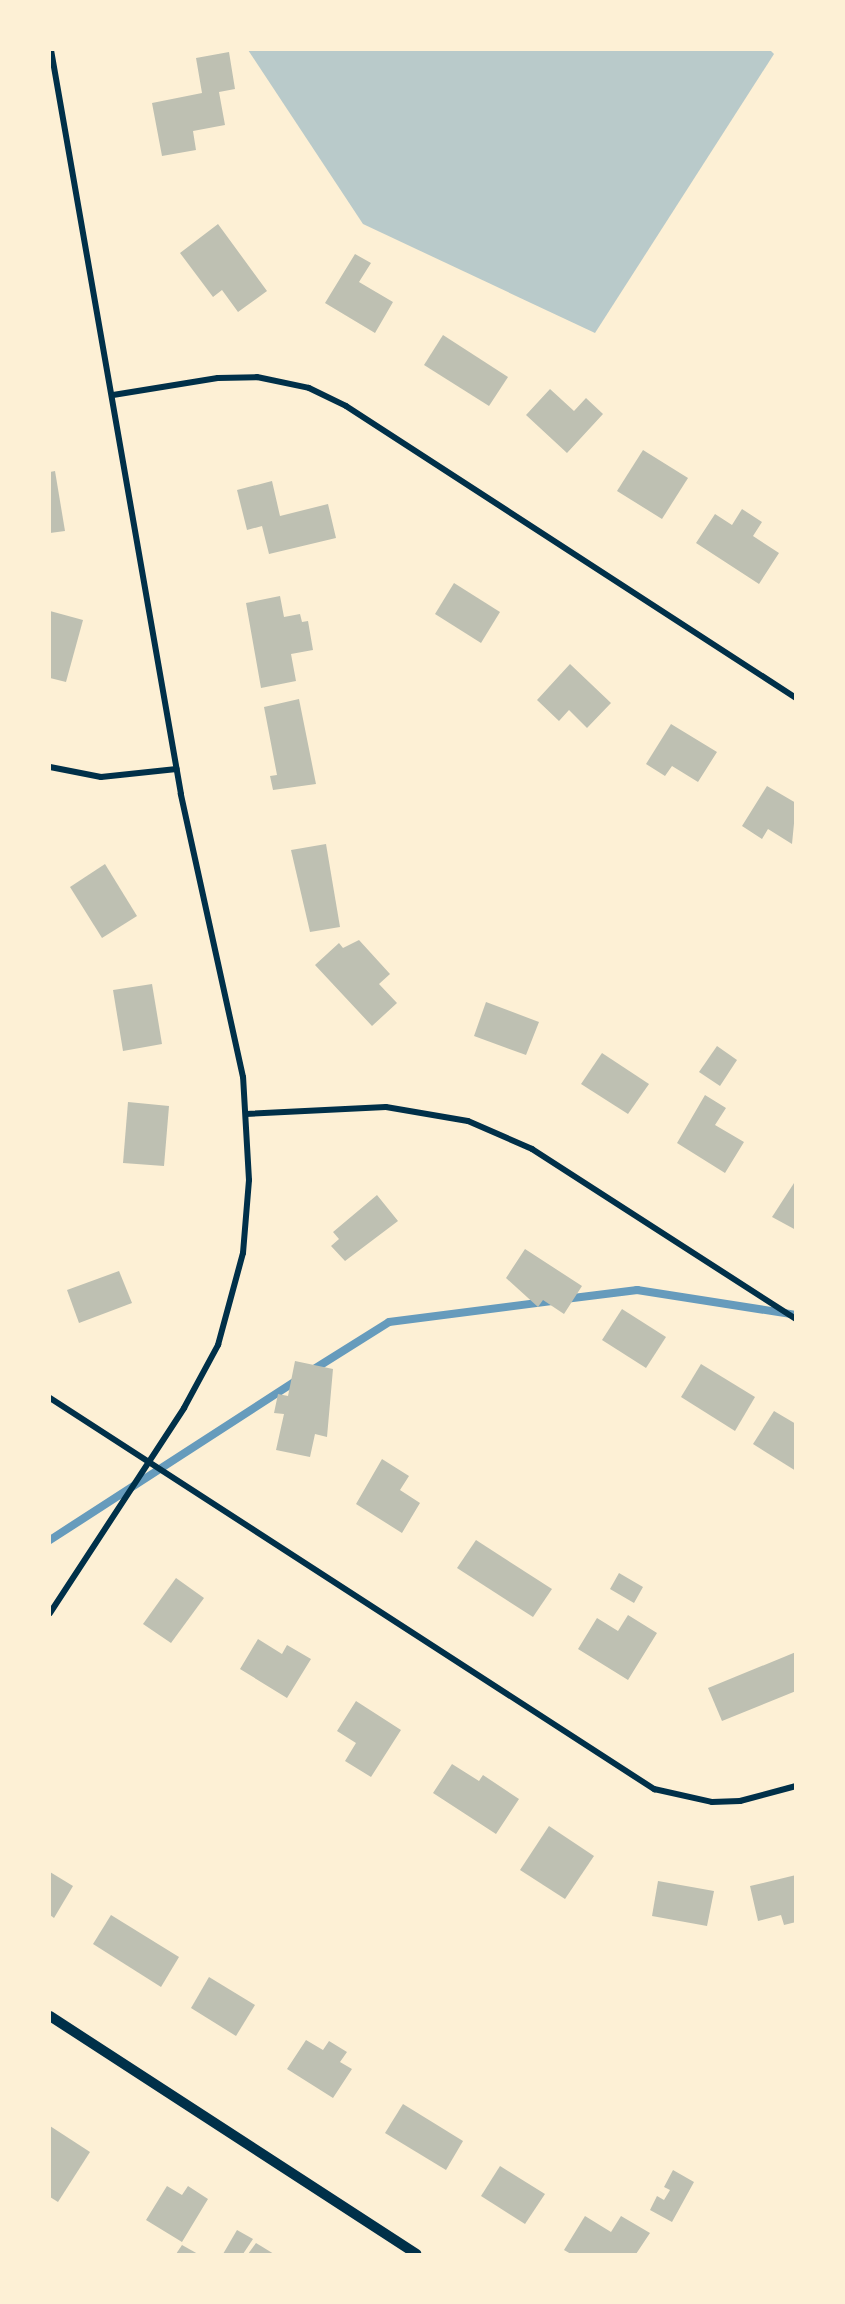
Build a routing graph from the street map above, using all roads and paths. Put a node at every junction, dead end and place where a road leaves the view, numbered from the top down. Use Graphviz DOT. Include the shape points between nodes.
graph roads {
  1 [pos="51,50"];
  2 [pos="52,68"];
  3 [pos="113,395"];
  4 [pos="795,698"];
  5 [pos="50,767"];
  6 [pos="177,769"];
  7 [pos="246,1114"];
  8 [pos="795,1319"];
  9 [pos="50,1398"];
  10 [pos="147,1464"];
  11 [pos="50,1613"];
  12 [pos="795,1786"];
  13 [pos="50,2016"];
  14 [pos="417,2254"];
  1 -- 2 [label="street"];
  2 -- 3 [label="street"];
  3 -- 4 [label="street" via="218,378 257,377 309,388 346,406"];
  3 -- 6 [label="street"];
  5 -- 6 [label="street" via="101,777"];
  6 -- 7 [label="street" via="235,1036"];
  7 -- 8 [label="street" via="386,1107 468,1121 532,1149"];
  7 -- 10 [label="street" via="248,1211 228,1315 200,1381"];
  9 -- 10 [label="street"];
  10 -- 11 [label="street"];
  10 -- 12 [label="street" via="654,1789 712,1802 740,1801"];
  13 -- 14 [label="street"];
}
